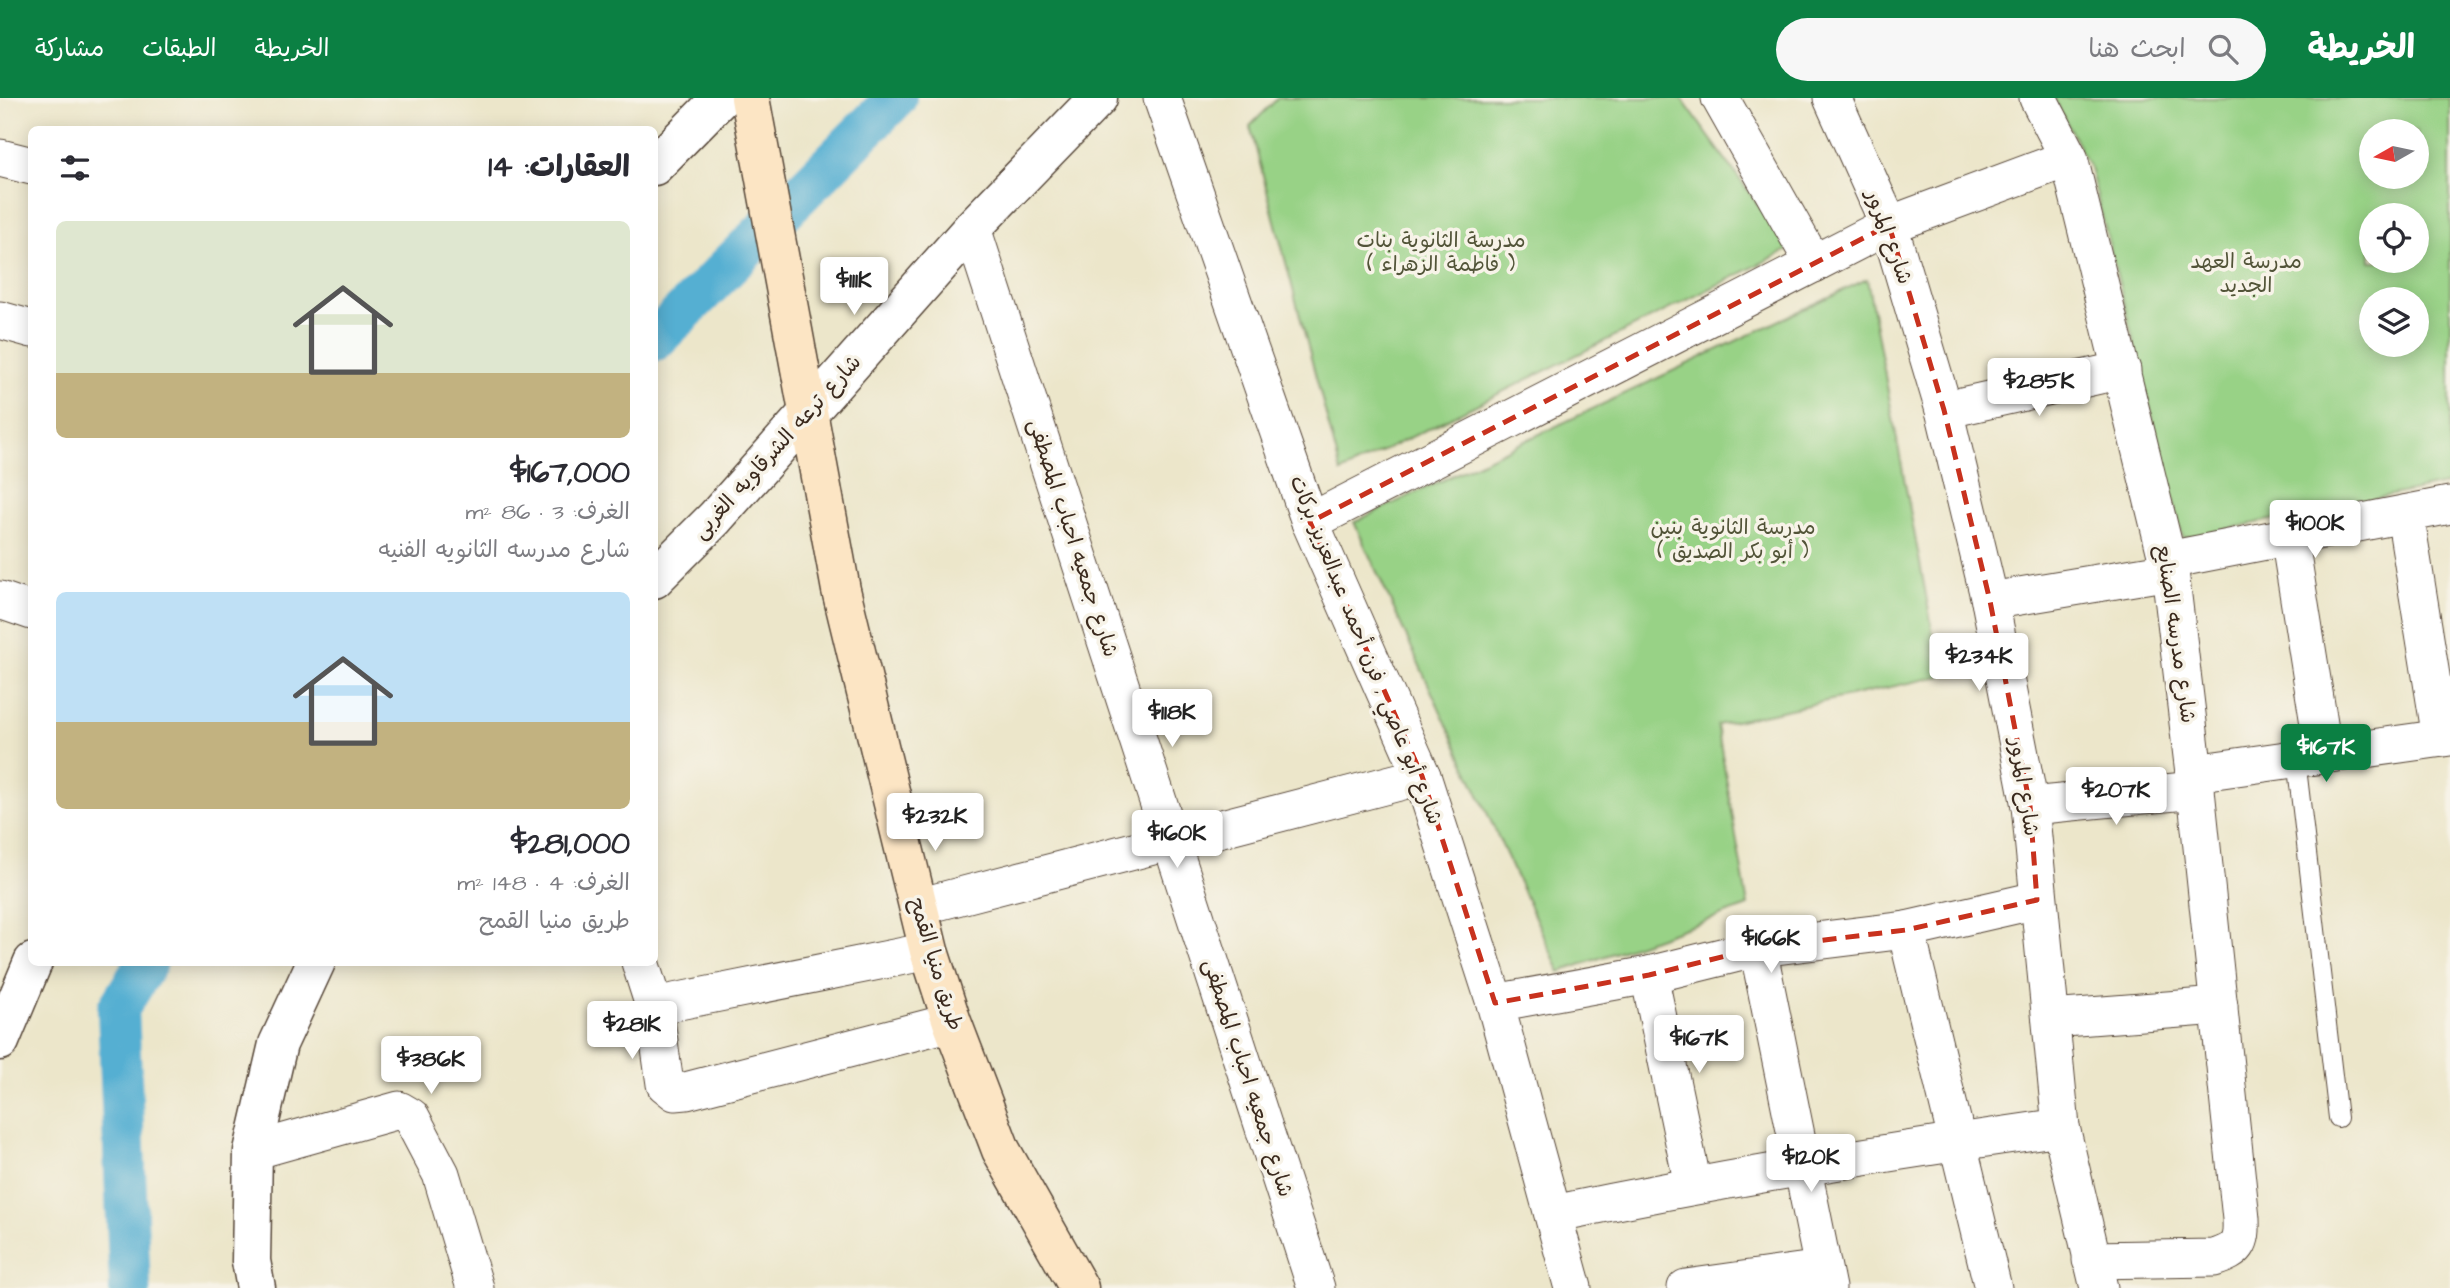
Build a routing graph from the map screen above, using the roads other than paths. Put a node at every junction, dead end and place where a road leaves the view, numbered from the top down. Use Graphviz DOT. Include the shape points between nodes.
graph roads {
  1 [pos="720,98"];
  2 [pos="1098,98"];
  3 [pos="1162,98"];
  4 [pos="1720,98"];
  5 [pos="1832,98"];
  6 [pos="2038,98"];
  7 [pos="753,113"];
  8 [pos="0,158"];
  9 [pos="2069,158"];
  10 [pos="658,162"];
  11 [pos="28,165"];
  12 [pos="1889,225"];
  13 [pos="972,228"];
  14 [pos="1814,264"];
  15 [pos="0,320"];
  16 [pos="28,328"];
  17 [pos="2122,370"];
  18 [pos="1944,410"];
  19 [pos="809,414"];
  20 [pos="2450,505"];
  21 [pos="2405,513"];
  22 [pos="1310,522"];
  23 [pos="2290,536"];
  24 [pos="2169,565"];
  25 [pos="658,575"];
  26 [pos="0,600"];
  27 [pos="1990,601"];
  28 [pos="28,610"];
  29 [pos="2445,737"];
  30 [pos="2310,757"];
  31 [pos="1422,776"];
  32 [pos="2195,782"];
  33 [pos="2030,806"];
  34 [pos="1171,842"];
  35 [pos="2037,900"];
  36 [pos="918,907"];
  37 [pos="1906,930"];
  38 [pos="1758,948"];
  39 [pos="929,951"];
  40 [pos="31,966"];
  41 [pos="314,966"];
  42 [pos="641,966"];
  43 [pos="1650,975"];
  44 [pos="1495,1003"];
  45 [pos="654,1006"];
  46 [pos="2219,1006"];
  47 [pos="2051,1019"];
  48 [pos="952,1022"];
  49 [pos="0,1041"];
  50 [pos="2338,1118"];
  51 [pos="2061,1128"];
  52 [pos="1957,1142"];
  53 [pos="253,1151"];
  54 [pos="1802,1166"];
  55 [pos="1693,1185"];
  56 [pos="1553,1214"];
  57 [pos="2095,1274"];
  58 [pos="1824,1278"];
  59 [pos="256,1288"];
  60 [pos="475,1288"];
  61 [pos="1079,1288"];
  62 [pos="1316,1288"];
  63 [pos="1573,1288"];
  64 [pos="1686,1288"];
  65 [pos="1993,1288"];
  1 -- 10 [label="street"];
  2 -- 13 [label="street, شارع ترعه الشرقاويه الغربى"];
  3 -- 22 [label="street, شارع أبو عاصي , فرن أحمد عبدالعزيز بركات"];
  4 -- 14 [label="street"];
  5 -- 12 [label="street, شارع المرور"];
  6 -- 9 [label="street, شارع مدرسه الصنايع"];
  7 -- 19 [label="main road, طريق منيا القمح"];
  8 -- 11 [label="street"];
  9 -- 12 [label="street"];
  9 -- 17 [label="street, شارع مدرسه الصنايع"];
  12 -- 14 [label="street"];
  12 -- 18 [label="street, شارع المرور"];
  13 -- 19 [label="street, شارع ترعه الشرقاويه الغربى"];
  13 -- 34 [label="street, شارع جمعيه احباب المصطفى"];
  14 -- 22 [label="street"];
  15 -- 16 [label="street"];
  17 -- 18 [label="street"];
  17 -- 24 [label="street, شارع مدرسه الصنايع"];
  18 -- 27 [label="street, شارع المرور"];
  19 -- 25 [label="street, شارع ترعه الشرقاويه الغربى"];
  19 -- 36 [label="main road, طريق منيا القمح" via="841,590"];
  20 -- 21 [label="street"];
  21 -- 23 [label="street"];
  21 -- 29 [label="street"];
  22 -- 31 [label="street, شارع أبو عاصي , فرن أحمد عبدالعزيز بركات"];
  23 -- 24 [label="street"];
  23 -- 30 [label="street"];
  24 -- 27 [label="street"];
  24 -- 32 [label="street, شارع مدرسه الصنايع"];
  26 -- 28 [label="street"];
  27 -- 33 [label="street, شارع المرور"];
  29 -- 30 [label="street"];
  30 -- 32 [label="street"];
  30 -- 50 [label="lane"];
  31 -- 34 [label="street"];
  31 -- 44 [label="street, شارع أبو عاصي , فرن أحمد عبدالعزيز بركات"];
  32 -- 33 [label="street"];
  32 -- 46 [label="street, شارع مدرسه الصنايع"];
  33 -- 35 [label="street, شارع المرور"];
  34 -- 36 [label="street"];
  34 -- 62 [label="street, شارع جمعيه احباب المصطفى"];
  35 -- 37 [label="street"];
  35 -- 47 [label="street, شارع المرور"];
  36 -- 39 [label="main road, طريق منيا القمح"];
  37 -- 38 [label="street"];
  37 -- 52 [label="street"];
  38 -- 43 [label="street"];
  38 -- 54 [label="street"];
  39 -- 45 [label="street"];
  39 -- 48 [label="main road, طريق منيا القمح"];
  40 -- 49 [label="street"];
  41 -- 53 [label="street" via="278,1044"];
  42 -- 45 [label="street"];
  43 -- 44 [label="street"];
  43 -- 55 [label="street"];
  44 -- 56 [label="street, شارع أبو عاصي , فرن أحمد عبدالعزيز بركات"];
  45 -- 48 [label="street" via="665,1084 675,1092"];
  46 -- 47 [label="street"];
  46 -- 57 [label="street, شارع مدرسه الصنايع" via="2242,1238 2231,1252 2214,1258"];
  47 -- 51 [label="street, شارع المرور"];
  48 -- 61 [label="main road, طريق منيا القمح" via="1001,1150"];
  51 -- 52 [label="street"];
  51 -- 57 [label="street, شارع المرور"];
  52 -- 54 [label="street"];
  52 -- 65 [label="street"];
  53 -- 59 [label="street" via="251,1261"];
  53 -- 60 [label="street" via="405,1112 441,1174"];
  54 -- 55 [label="street"];
  54 -- 58 [label="street"];
  55 -- 56 [label="street"];
  56 -- 63 [label="street, شارع أبو عاصي , فرن أحمد عبدالعزيز بركات"];
  58 -- 64 [label="street"];
}
